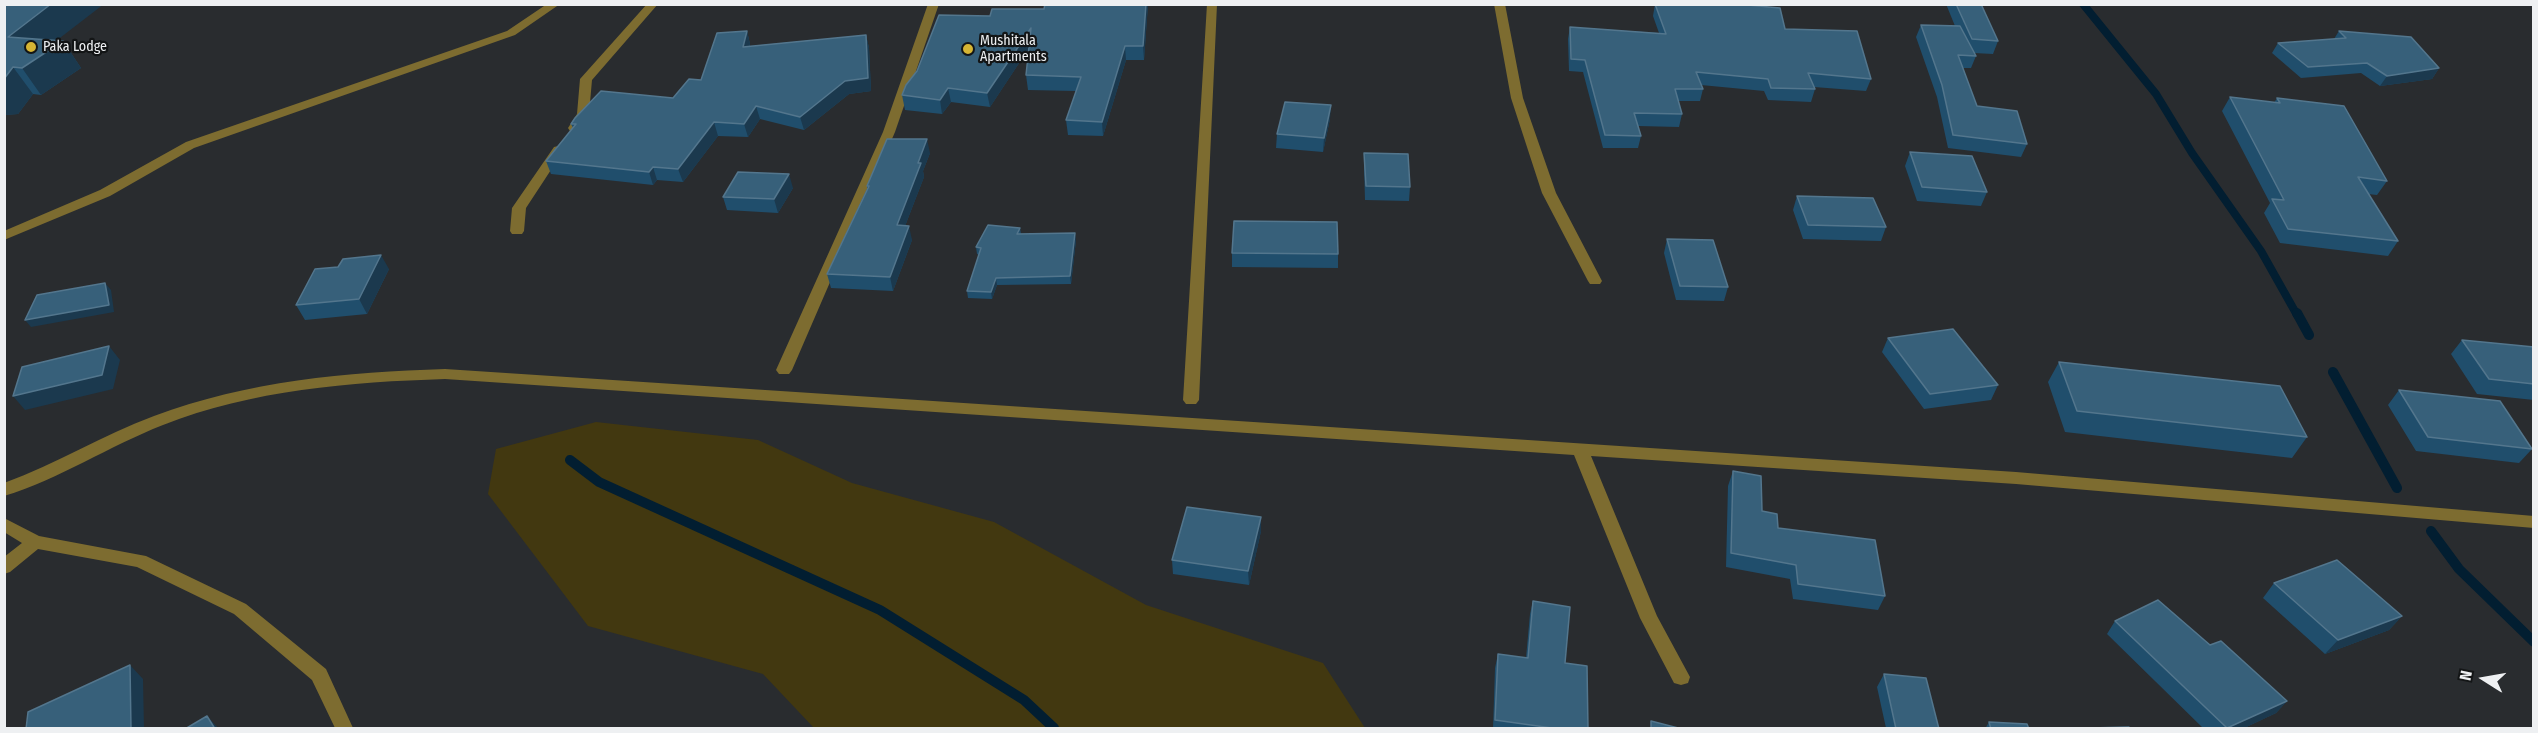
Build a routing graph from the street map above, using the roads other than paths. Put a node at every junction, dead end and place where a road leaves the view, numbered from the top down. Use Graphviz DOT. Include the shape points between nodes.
graph roads {
  1 [pos="555,4"];
  2 [pos="653,4"];
  3 [pos="934,4"];
  4 [pos="1212,4"];
  5 [pos="1499,4"];
  6 [pos="518,231"];
  7 [pos="4,237"];
  8 [pos="1595,281"];
  9 [pos="784,370"];
  10 [pos="1191,400"];
  11 [pos="1580,449"];
  12 [pos="4,490"];
  13 [pos="2534,522"];
  14 [pos="4,524"];
  15 [pos="35,542"];
  16 [pos="4,567"];
  17 [pos="1681,677"];
  18 [pos="344,729"];
  1 -- 7 [label="street" via="501,37 190,145 105,193"];
  2 -- 6 [label="street" via="586,79 583,114 519,208"];
  3 -- 9 [label="street" via="889,132"];
  4 -- 10 [label="street"];
  5 -- 8 [label="street" via="1517,98 1549,193"];
  11 -- 12 [label="street" via="445,374 383,375 295,384 224,399 161,420"];
  11 -- 13 [label="street" via="2028,479"];
  11 -- 17 [label="street" via="1649,618"];
  14 -- 15 [label="street"];
  15 -- 16 [label="street"];
  15 -- 18 [label="street" via="140,561 240,609 319,675"];
}
